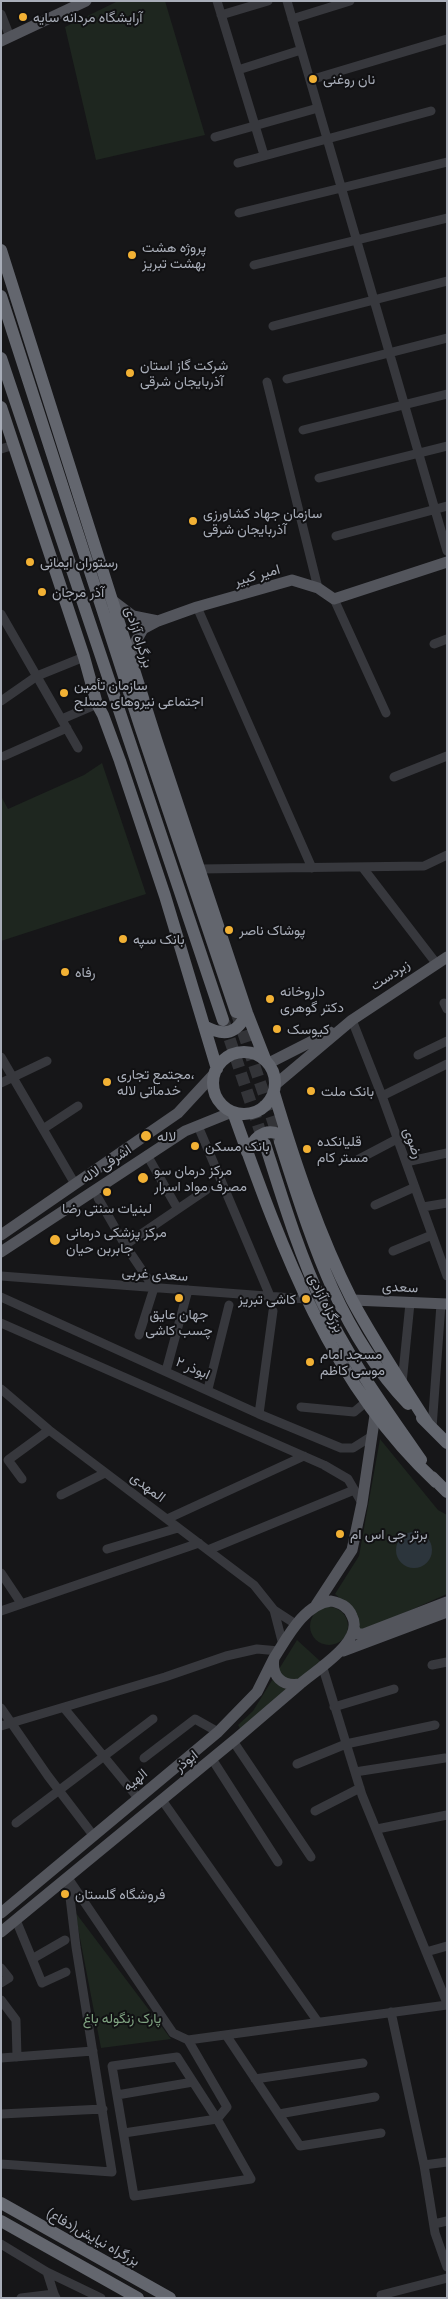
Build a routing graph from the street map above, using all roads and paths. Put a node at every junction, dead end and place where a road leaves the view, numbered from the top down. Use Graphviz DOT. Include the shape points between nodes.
graph roads {
  1 [pos="86,1"];
  2 [pos="217,1"];
  3 [pos="268,1"];
  4 [pos="286,1"];
  5 [pos="350,1"];
  6 [pos="1,14"];
  7 [pos="221,15"];
  8 [pos="292,20"];
  9 [pos="5,39"];
  10 [pos="447,39"];
  11 [pos="301,50"];
  12 [pos="238,70"];
  13 [pos="310,80"];
  14 [pos="318,108"];
  15 [pos="431,111"];
  16 [pos="255,125"];
  17 [pos="215,137"];
  18 [pos="326,138"];
  19 [pos="264,155"];
  20 [pos="238,162"];
  21 [pos="447,162"];
  22 [pos="341,188"];
  23 [pos="239,213"];
  24 [pos="447,218"];
  25 [pos="356,240"];
  26 [pos="1,250"];
  27 [pos="254,265"];
  28 [pos="447,281"];
  29 [pos="1,296"];
  30 [pos="374,301"];
  31 [pos="273,326"];
  32 [pos="447,338"];
  33 [pos="389,353"];
  34 [pos="1,358"];
  35 [pos="287,378"];
  36 [pos="267,382"];
  37 [pos="447,394"];
  38 [pos="404,405"];
  39 [pos="1,406"];
  40 [pos="303,430"];
  41 [pos="14,445"];
  42 [pos="447,446"];
  43 [pos="1,449"];
  44 [pos="418,453"];
  45 [pos="319,478"];
  46 [pos="447,506"];
  47 [pos="435,509"];
  48 [pos="336,536"];
  49 [pos="447,551"];
  50 [pos="447,562"];
  51 [pos="318,588"];
  52 [pos="334,598"];
  53 [pos="112,600"];
  54 [pos="197,607"];
  55 [pos="3,620"];
  56 [pos="158,621"];
  57 [pos="447,639"];
  58 [pos="434,644"];
  59 [pos="84,657"];
  60 [pos="132,664"];
  61 [pos="37,676"];
  62 [pos="143,700"];
  63 [pos="1,701"];
  64 [pos="100,710"];
  65 [pos="386,713"];
  66 [pos="62,719"];
  67 [pos="140,726"];
  68 [pos="67,728"];
  69 [pos="124,730"];
  70 [pos="156,739"];
  71 [pos="78,748"];
  72 [pos="4,756"];
  73 [pos="447,756"];
  74 [pos="120,761"];
  75 [pos="394,777"];
  76 [pos="447,855"];
  77 [pos="199,868"];
  78 [pos="312,868"];
  79 [pos="363,868"];
  80 [pos="447,957"];
  81 [pos="436,963"];
  82 [pos="242,1012"];
  83 [pos="223,1020"];
  84 [pos="352,1020"];
  85 [pos="204,1026"];
  86 [pos="447,1041"];
  87 [pos="418,1055"];
  88 [pos="1,1057"];
  89 [pos="47,1061"];
  90 [pos="267,1061"];
  91 [pos="447,1064"];
  92 [pos="215,1071"];
  93 [pos="14,1078"];
  94 [pos="1,1084"];
  95 [pos="275,1089"];
  96 [pos="382,1096"];
  97 [pos="78,1106"];
  98 [pos="233,1112"];
  99 [pos="198,1126"];
  100 [pos="43,1129"];
  101 [pos="397,1139"];
  102 [pos="284,1140"];
  103 [pos="264,1144"];
  104 [pos="247,1152"];
  105 [pos="447,1153"];
  106 [pos="146,1154"];
  107 [pos="359,1159"];
  108 [pos="406,1162"];
  109 [pos="75,1184"];
  110 [pos="415,1187"];
  111 [pos="206,1190"];
  112 [pos="98,1198"];
  113 [pos="447,1203"];
  114 [pos="375,1205"];
  115 [pos="176,1206"];
  116 [pos="422,1207"];
  117 [pos="1,1235"];
  118 [pos="432,1235"];
  119 [pos="125,1245"];
  120 [pos="393,1251"];
  121 [pos="1,1252"];
  122 [pos="1,1276"];
  123 [pos="447,1276"];
  124 [pos="154,1288"];
  125 [pos="188,1290"];
  126 [pos="270,1296"];
  127 [pos="1,1298"];
  128 [pos="306,1299"];
  129 [pos="353,1300"];
  130 [pos="410,1303"];
  131 [pos="444,1304"];
  132 [pos="229,1305"];
  133 [pos="274,1311"];
  134 [pos="1,1323"];
  135 [pos="139,1335"];
  136 [pos="166,1371"];
  137 [pos="402,1383"];
  138 [pos="1,1389"];
  139 [pos="208,1389"];
  140 [pos="366,1402"];
  141 [pos="301,1407"];
  142 [pos="259,1414"];
  143 [pos="375,1415"];
  144 [pos="430,1426"];
  145 [pos="49,1430"];
  146 [pos="372,1436"];
  147 [pos="447,1444"];
  148 [pos="304,1456"];
  149 [pos="105,1472"];
  150 [pos="22,1479"];
  151 [pos="436,1482"];
  152 [pos="354,1490"];
  153 [pos="447,1492"];
  154 [pos="61,1495"];
  155 [pos="362,1503"];
  156 [pos="167,1519"];
  157 [pos="178,1528"];
  158 [pos="199,1543"];
  159 [pos="107,1549"];
  160 [pos="208,1550"];
  161 [pos="1,1573"];
  162 [pos="22,1602"];
  163 [pos="447,1602"];
  164 [pos="316,1605"];
  165 [pos="274,1610"];
  166 [pos="1,1611"];
  167 [pos="447,1612"];
  168 [pos="297,1625"];
  169 [pos="355,1630"];
  170 [pos="279,1652"];
  171 [pos="335,1655"];
  172 [pos="447,1662"];
  173 [pos="322,1665"];
  174 [pos="432,1665"];
  175 [pos="300,1684"];
  176 [pos="394,1689"];
  177 [pos="334,1707"];
  178 [pos="1,1708"];
  179 [pos="64,1708"];
  180 [pos="153,1719"];
  181 [pos="12,1723"];
  182 [pos="436,1725"];
  183 [pos="1,1726"];
  184 [pos="218,1732"];
  185 [pos="234,1741"];
  186 [pos="346,1744"];
  187 [pos="104,1756"];
  188 [pos="144,1758"];
  189 [pos="445,1758"];
  190 [pos="212,1759"];
  191 [pos="297,1764"];
  192 [pos="355,1772"];
  193 [pos="360,1788"];
  194 [pos="58,1790"];
  195 [pos="138,1798"];
  196 [pos="162,1800"];
  197 [pos="315,1811"];
  198 [pos="447,1815"];
  199 [pos="16,1822"];
  200 [pos="376,1830"];
  201 [pos="93,1835"];
  202 [pos="311,1858"];
  203 [pos="278,1862"];
  204 [pos="68,1878"];
  205 [pos="1,1913"];
  206 [pos="16,1920"];
  207 [pos="1,1932"];
  208 [pos="65,1940"];
  209 [pos="447,1946"];
  210 [pos="426,1952"];
  211 [pos="32,1960"];
  212 [pos="1,1968"];
  213 [pos="66,1972"];
  214 [pos="1,1983"];
  215 [pos="1,2000"];
  216 [pos="447,2004"];
  217 [pos="391,2012"];
  218 [pos="318,2022"];
  219 [pos="226,2035"];
  220 [pos="188,2040"];
  221 [pos="93,2051"];
  222 [pos="17,2056"];
  223 [pos="1,2058"];
  224 [pos="363,2063"];
  225 [pos="255,2079"];
  226 [pos="193,2082"];
  227 [pos="117,2095"];
  228 [pos="375,2097"];
  229 [pos="103,2109"];
  230 [pos="1,2114"];
  231 [pos="279,2114"];
  232 [pos="217,2119"];
  233 [pos="124,2133"];
  234 [pos="381,2133"];
  235 [pos="447,2162"];
  236 [pos="1,2164"];
  237 [pos="424,2165"];
  238 [pos="1,2203"];
  239 [pos="1,2221"];
  240 [pos="447,2222"];
  241 [pos="434,2224"];
  242 [pos="1,2244"];
  243 [pos="447,2267"];
  244 [pos="47,2272"];
  245 [pos="447,2278"];
  246 [pos="381,2295"];
  247 [pos="55,2296"];
  248 [pos="21,2298"];
  249 [pos="101,2298"];
  250 [pos="138,2298"];
  251 [pos="170,2298"];
  1 -- 9 [label="main road"];
  2 -- 7 [label="street"];
  3 -- 7 [label="street"];
  4 -- 8 [label="street"];
  5 -- 8 [label="street"];
  6 -- 9 [label="street"];
  7 -- 12 [label="street"];
  8 -- 11 [label="street"];
  10 -- 13 [label="street"];
  11 -- 12 [label="street"];
  11 -- 13 [label="street"];
  12 -- 16 [label="street"];
  13 -- 14 [label="street"];
  14 -- 16 [label="street"];
  14 -- 18 [label="street"];
  15 -- 18 [label="street"];
  16 -- 17 [label="street"];
  16 -- 19 [label="street"];
  18 -- 19 [label="street"];
  18 -- 22 [label="street"];
  19 -- 20 [label="street"];
  21 -- 22 [label="street"];
  22 -- 23 [label="street"];
  22 -- 25 [label="street"];
  24 -- 25 [label="street"];
  25 -- 27 [label="street"];
  25 -- 30 [label="street"];
  26 -- 53 [label="highway, بزرگراه آزادی"];
  28 -- 30 [label="street"];
  29 -- 67 [label="highway, بزرگراه آزادی"];
  30 -- 31 [label="street"];
  30 -- 33 [label="street"];
  32 -- 33 [label="street"];
  33 -- 35 [label="street"];
  33 -- 38 [label="street"];
  34 -- 69 [label="highway"];
  36 -- 51 [label="street"];
  37 -- 38 [label="street"];
  38 -- 40 [label="street"];
  38 -- 44 [label="street"];
  39 -- 41 [label="highway"];
  41 -- 43 [label="street"];
  41 -- 59 [label="highway"];
  42 -- 44 [label="street"];
  44 -- 45 [label="street"];
  44 -- 47 [label="street"];
  46 -- 47 [label="street"];
  47 -- 48 [label="street"];
  47 -- 49 [label="street"];
  50 -- 52 [label="main road"];
  51 -- 52 [label="main road, امیر کبیر"];
  51 -- 54 [label="main road, امیر کبیر" via="292,580"];
  52 -- 65 [label="street"];
  53 -- 56 [label="main road" via="133,616"];
  53 -- 60 [label="highway, بزرگراه آزادی"];
  54 -- 56 [label="main road, امیر کبیر"];
  54 -- 78 [label="street"];
  55 -- 61 [label="street"];
  56 -- 60 [label="main road" via="139,635"];
  57 -- 58 [label="street"];
  59 -- 61 [label="street"];
  59 -- 64 [label="highway"];
  60 -- 62 [label="highway, بزرگراه آزادی"];
  61 -- 63 [label="street"];
  61 -- 66 [label="street"];
  62 -- 67 [label="highway"];
  62 -- 70 [label="highway, بزرگراه آزادی"];
  64 -- 66 [label="street"];
  64 -- 69 [label="highway"];
  64 -- 74 [label="highway"];
  66 -- 68 [label="street"];
  67 -- 70 [label="highway"];
  67 -- 82 [label="highway, بزرگراه آزادی"];
  68 -- 71 [label="street"];
  68 -- 72 [label="street"];
  69 -- 74 [label="highway"];
  69 -- 83 [label="highway"];
  70 -- 77 [label="highway, بزرگراه آزادی"];
  73 -- 75 [label="street"];
  74 -- 85 [label="highway"];
  76 -- 79 [label="street" via="424,866"];
  77 -- 78 [label="street"];
  77 -- 82 [label="highway, بزرگراه آزادی"];
  78 -- 79 [label="street"];
  79 -- 81 [label="street"];
  80 -- 81 [label="main road, زبردست"];
  81 -- 84 [label="main road, زبردست"];
  82 -- 85 [label="highway" via="241,1025 229,1032 216,1033"];
  82 -- 90 [label="highway, بزرگراه آزادی"];
  84 -- 90 [label="main road, زبردست"];
  84 -- 95 [label="main road, زبردست"];
  84 -- 96 [label="street, رضوی"];
  85 -- 92 [label="highway"];
  86 -- 87 [label="street"];
  88 -- 93 [label="street"];
  89 -- 93 [label="street"];
  90 -- 92 [label="highway" via="256,1054 237,1052 228,1056"];
  90 -- 95 [label="highway" via="275,1076"];
  91 -- 96 [label="street"];
  92 -- 98 [label="highway" via="214,1091 218,1100"];
  92 -- 109 [label="main road, اشرفی لاله" via="178,1113"];
  93 -- 94 [label="street"];
  93 -- 100 [label="street"];
  95 -- 98 [label="highway" via="270,1102 262,1109 253,1113"];
  95 -- 102 [label="highway, بزرگراه آزادی"];
  96 -- 101 [label="street, رضوی"];
  97 -- 100 [label="street"];
  98 -- 99 [label="main road, اشرفی لاله"];
  98 -- 104 [label="highway, بزرگراه آزادی"];
  99 -- 106 [label="main road, اشرفی لاله"];
  99 -- 126 [label="street"];
  100 -- 109 [label="street"];
  101 -- 107 [label="street"];
  101 -- 108 [label="street, رضوی"];
  102 -- 104 [label="highway" via="277,1132 263,1133 253,1140"];
  102 -- 129 [label="highway, بزرگراه آزادی" via="332,1258"];
  102 -- 144 [label="highway, بزرگراه آزادی" via="315,1252 331,1289 374,1363"];
  103 -- 151 [label="highway, بزرگراه آزادی" via="303,1258 322,1302 370,1386"];
  104 -- 128 [label="highway, بزرگراه آزادی"];
  105 -- 108 [label="street"];
  106 -- 115 [label="street"];
  106 -- 121 [label="main road, اشرفی لاله"];
  108 -- 110 [label="street, رضوی"];
  109 -- 117 [label="main road, اشرفی لاله"];
  110 -- 114 [label="street"];
  110 -- 116 [label="street, رضوی"];
  111 -- 119 [label="street"];
  112 -- 119 [label="street"];
  113 -- 116 [label="street"];
  116 -- 118 [label="street, رضوی"];
  118 -- 120 [label="street"];
  118 -- 123 [label="street, رضوی"];
  119 -- 124 [label="street"];
  122 -- 124 [label="street, سعدی غربی"];
  124 -- 125 [label="street, سعدی غربی"];
  124 -- 135 [label="street"];
  125 -- 126 [label="street, سعدی غربی"];
  125 -- 136 [label="street"];
  126 -- 128 [label="street, سعدی غربی"];
  127 -- 136 [label="street, ابوذر ۲"];
  128 -- 140 [label="highway, بزرگراه آزادی"];
  129 -- 130 [label="main road, سعدی"];
  129 -- 137 [label="highway, بزرگراه آزادی"];
  130 -- 131 [label="main road, سعدی"];
  130 -- 137 [label="street"];
  131 -- 144 [label="street"];
  132 -- 139 [label="street"];
  133 -- 142 [label="street"];
  134 -- 148 [label="street"];
  136 -- 139 [label="street, ابوذر ۲"];
  137 -- 144 [label="highway, بزرگراه آزادی"];
  138 -- 145 [label="street, المهدی"];
  139 -- 142 [label="street, ابوذر ۲"];
  140 -- 141 [label="street" via="354,1412"];
  140 -- 143 [label="highway, بزرگراه آزادی"];
  142 -- 146 [label="street, ابوذر ۲" via="340,1448 353,1448"];
  143 -- 146 [label="main road"];
  143 -- 151 [label="highway, بزرگراه آزادی" via="407,1455"];
  144 -- 147 [label="highway, بزرگراه آزادی"];
  145 -- 149 [label="street, المهدی"];
  145 -- 150 [label="street" via="8,1460"];
  146 -- 155 [label="main road"];
  148 -- 152 [label="street" via="348,1480"];
  148 -- 156 [label="street"];
  149 -- 154 [label="street"];
  149 -- 156 [label="street, المهدی"];
  151 -- 153 [label="highway, بزرگراه آزادی"];
  152 -- 155 [label="street"];
  152 -- 160 [label="street"];
  155 -- 164 [label="main road" via="352,1550"];
  156 -- 157 [label="street, المهدی"];
  157 -- 158 [label="street, المهدی"];
  157 -- 159 [label="street"];
  158 -- 160 [label="street, المهدی"];
  158 -- 162 [label="street"];
  160 -- 165 [label="street, المهدی" via="254,1585"];
  161 -- 162 [label="street"];
  162 -- 166 [label="street"];
  163 -- 169 [label="main road" via="364,1634 357,1634"];
  164 -- 168 [label="main road, الهیه"];
  164 -- 169 [label="main road" via="330,1601 345,1606 354,1619"];
  165 -- 168 [label="street, المهدی"];
  165 -- 170 [label="street, المهدی"];
  167 -- 171 [label="main road"];
  168 -- 170 [label="main road, الهیه"];
  169 -- 171 [label="main road" via="350,1641"];
  170 -- 175 [label="main road" via="273,1667 277,1678 285,1684"];
  170 -- 179 [label="street" via="257,1649 226,1656"];
  170 -- 184 [label="main road, الهیه" via="257,1692"];
  171 -- 173 [label="main road, ابوذر"];
  172 -- 174 [label="street"];
  173 -- 175 [label="main road, ابوذر"];
  173 -- 177 [label="street"];
  175 -- 185 [label="main road, ابوذر"];
  176 -- 177 [label="street"];
  177 -- 186 [label="street"];
  178 -- 181 [label="street"];
  179 -- 181 [label="street"];
  179 -- 187 [label="street"];
  180 -- 187 [label="street"];
  181 -- 183 [label="street"];
  181 -- 194 [label="street"];
  182 -- 186 [label="street"];
  184 -- 188 [label="street" via="195,1719"];
  184 -- 195 [label="main road, الهیه"];
  185 -- 190 [label="main road, ابوذر"];
  185 -- 202 [label="street"];
  186 -- 191 [label="street"];
  186 -- 192 [label="street"];
  187 -- 194 [label="street"];
  187 -- 195 [label="street"];
  189 -- 192 [label="street"];
  190 -- 196 [label="main road, ابوذر"];
  190 -- 203 [label="street"];
  192 -- 193 [label="street"];
  193 -- 197 [label="street"];
  193 -- 200 [label="street"];
  194 -- 199 [label="street"];
  194 -- 201 [label="street"];
  195 -- 201 [label="main road, الهیه"];
  196 -- 204 [label="main road, ابوذر"];
  196 -- 218 [label="street"];
  198 -- 200 [label="street"];
  200 -- 210 [label="street"];
  201 -- 205 [label="main road, الهیه"];
  204 -- 206 [label="main road"];
  204 -- 220 [label="street" via="173,2033"];
  204 -- 221 [label="street"];
  206 -- 207 [label="main road"];
  206 -- 211 [label="street"];
  208 -- 211 [label="street"];
  209 -- 210 [label="street"];
  210 -- 216 [label="street"];
  211 -- 213 [label="street" via="42,1983"];
  212 -- 214 [label="street" via="9,1978"];
  215 -- 222 [label="street" via="16,2020"];
  216 -- 217 [label="street"];
  217 -- 218 [label="street"];
  217 -- 237 [label="street"];
  218 -- 219 [label="street"];
  219 -- 220 [label="street"];
  219 -- 225 [label="street"];
  220 -- 232 [label="street" via="227,2107"];
  221 -- 222 [label="street"];
  221 -- 229 [label="street"];
  222 -- 223 [label="street"];
  224 -- 225 [label="street"];
  225 -- 231 [label="street"];
  226 -- 227 [label="street"];
  226 -- 227 [label="street" via="177,2058 112,2066"];
  226 -- 232 [label="street"];
  227 -- 233 [label="street"];
  228 -- 231 [label="street"];
  229 -- 230 [label="street"];
  229 -- 236 [label="street" via="112,2172"];
  231 -- 234 [label="street" via="300,2146"];
  232 -- 233 [label="street"];
  232 -- 233 [label="street" via="251,2179 134,2196"];
  235 -- 237 [label="street"];
  237 -- 241 [label="street"];
  238 -- 251 [label="highway, بزرگراه نیایش(دفاع)"];
  239 -- 250 [label="highway"];
  240 -- 241 [label="street"];
  241 -- 243 [label="street"];
  242 -- 244 [label="street"];
  244 -- 247 [label="street"];
  244 -- 249 [label="street"];
  245 -- 246 [label="street"];
  247 -- 248 [label="street"];
}
